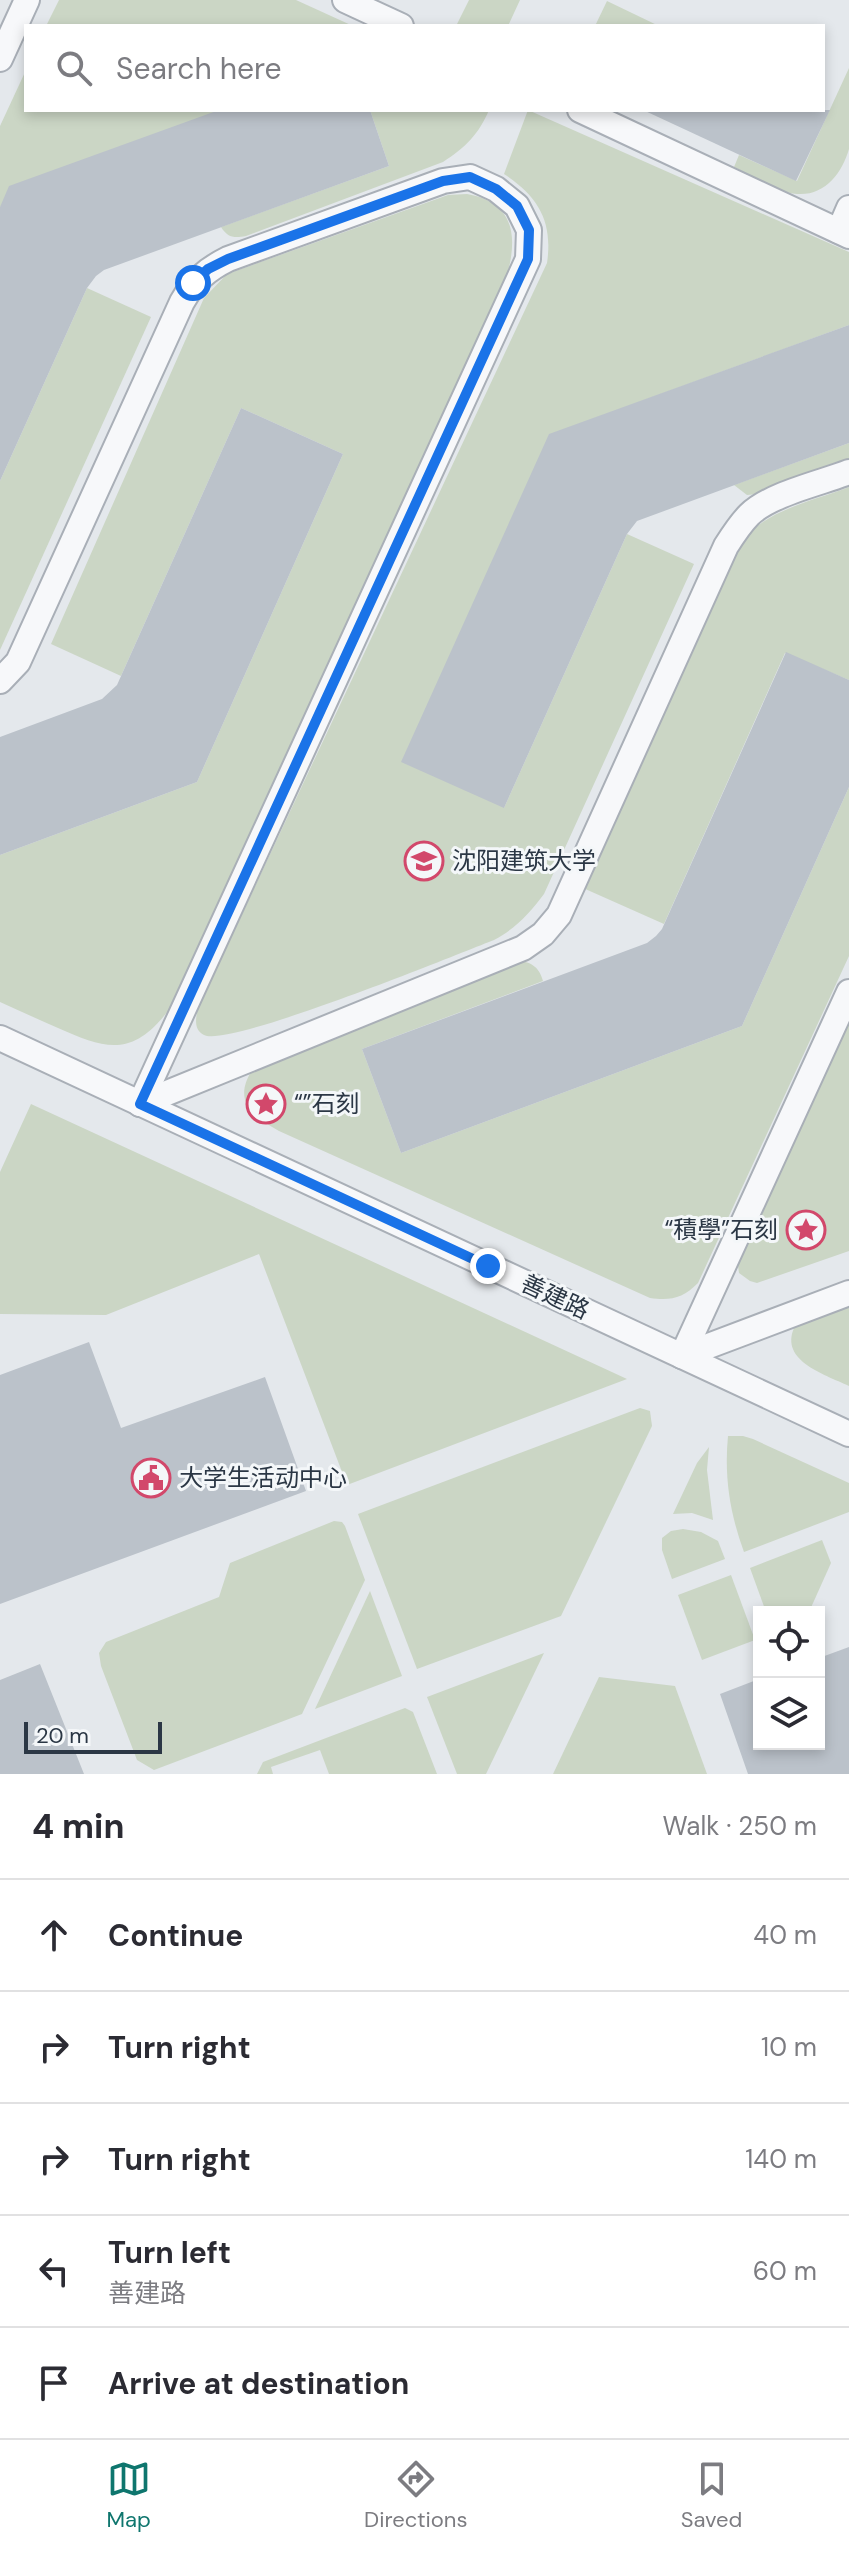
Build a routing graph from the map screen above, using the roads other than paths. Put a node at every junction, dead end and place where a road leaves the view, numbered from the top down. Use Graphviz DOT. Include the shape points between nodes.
graph roads {
  1 [pos="27,0"];
  2 [pos="345,0"];
  3 [pos="397,24"];
  4 [pos="0,59"];
  5 [pos="584,112"];
  6 [pos="849,208"];
  7 [pos="844,233"];
  8 [pos="849,472"];
  9 [pos="0,681"];
  10 [pos="849,992"];
  11 [pos="0,1038"];
  12 [pos="140,1104"];
  13 [pos="849,1293"];
  14 [pos="682,1356"];
  15 [pos="849,1434"];
  1 -- 4 [label="lane"];
  2 -- 3 [label="lane"];
  5 -- 7 [label="lane"];
  6 -- 7 [label="lane"];
  8 -- 12 [label="lane" via="770,501 751,513 726,546 559,915 543,934 523,948"];
  9 -- 12 [label="lane" via="18,662 182,302 208,269 443,181 470,177 517,206 529,230 528,259"];
  10 -- 14 [label="lane"];
  11 -- 12 [label="lane, 善建路"];
  12 -- 14 [label="lane, 善建路"];
  13 -- 14 [label="lane"];
  14 -- 15 [label="lane, 善建路"];
}
